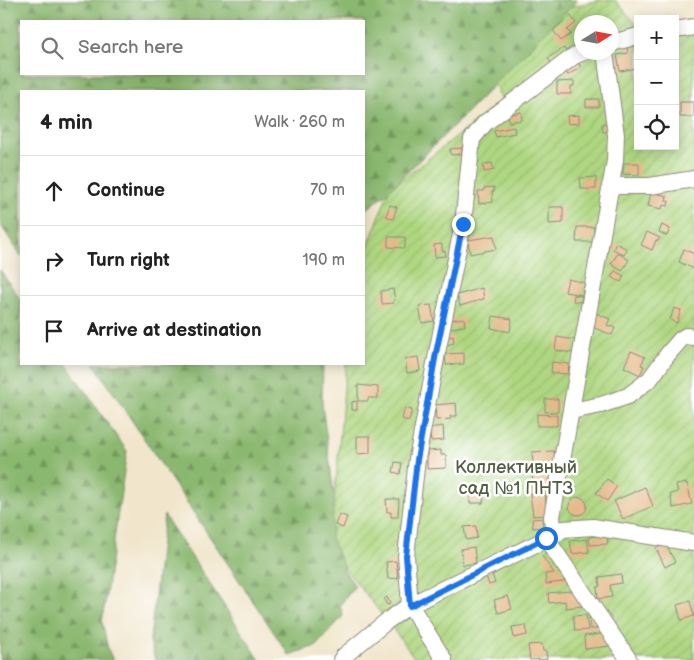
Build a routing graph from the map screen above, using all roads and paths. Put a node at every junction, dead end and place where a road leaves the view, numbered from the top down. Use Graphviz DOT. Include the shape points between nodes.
graph roads {
  1 [pos="694,27"];
  2 [pos="679,29"];
  3 [pos="634,37"];
  4 [pos="619,41"];
  5 [pos="574,56"];
  6 [pos="606,60"];
  7 [pos="694,179"];
  8 [pos="610,186"];
  9 [pos="694,337"];
  10 [pos="571,411"];
  11 [pos="550,536"];
  12 [pos="694,544"];
  13 [pos="410,606"];
  14 [pos="341,660"];
  15 [pos="444,660"];
  16 [pos="629,660"];
  1 -- 2 [label="lane"];
  3 -- 4 [label="lane"];
  5 -- 13 [label="lane" via="485,123 472,138 463,224 417,460 406,556"];
  6 -- 8 [label="lane" via="616,135"];
  7 -- 8 [label="lane" via="650,186"];
  8 -- 10 [label="lane"];
  9 -- 10 [label="lane" via="681,339 650,379 628,396"];
  10 -- 11 [label="lane"];
  11 -- 12 [label="lane" via="563,529 593,527"];
  11 -- 13 [label="lane"];
  11 -- 16 [label="lane"];
  13 -- 14 [label="lane"];
  13 -- 15 [label="lane"];
}
